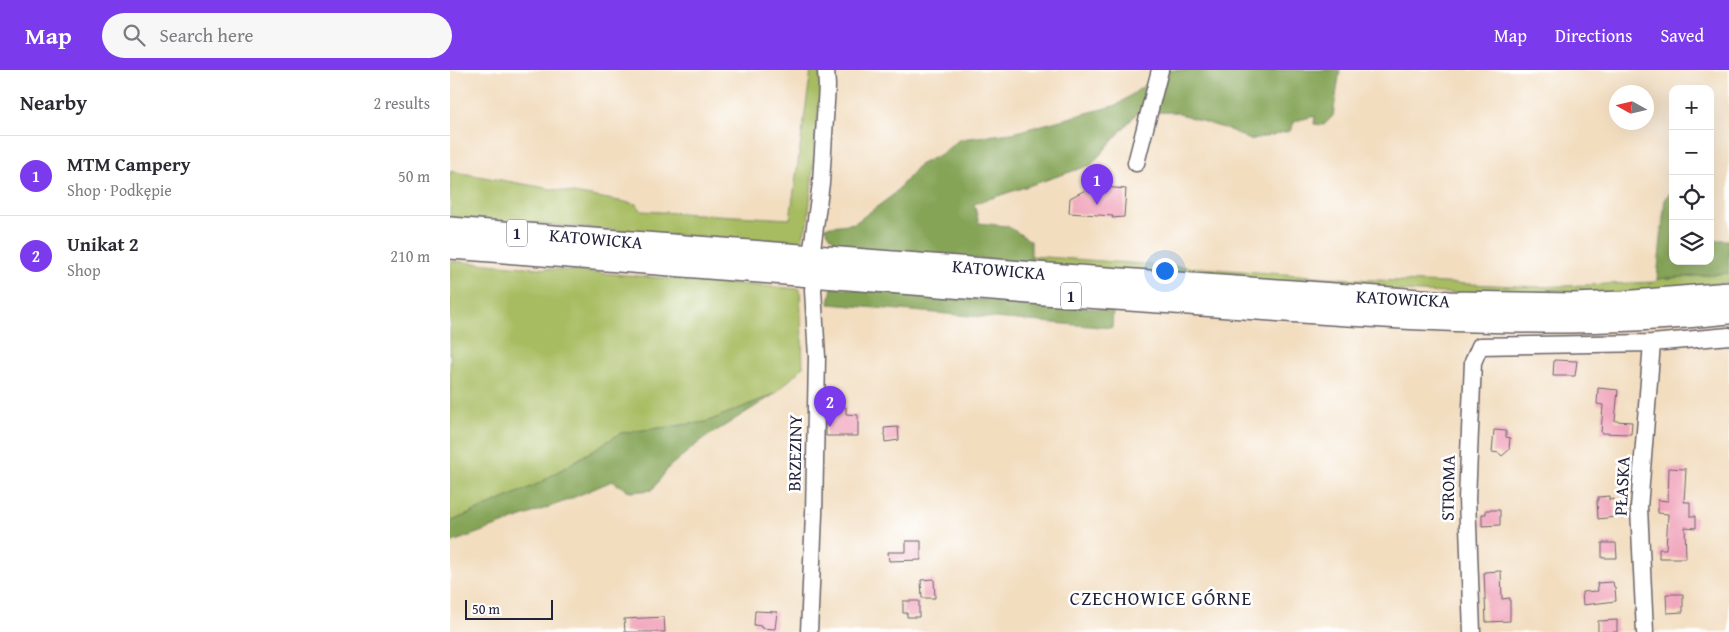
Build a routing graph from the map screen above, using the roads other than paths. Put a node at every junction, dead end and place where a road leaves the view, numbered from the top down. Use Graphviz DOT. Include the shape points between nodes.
graph roads {
  1 [pos="826,70"];
  2 [pos="1160,70"];
  3 [pos="1136,163"];
  4 [pos="450,228"];
  5 [pos="450,248"];
  6 [pos="805,256"];
  7 [pos="818,276"];
  8 [pos="1729,293"];
  9 [pos="1729,313"];
  10 [pos="1729,336"];
  11 [pos="1652,343"];
  12 [pos="809,632"];
  13 [pos="1472,632"];
  14 [pos="1645,632"];
  1 -- 6 [label="street" via="821,184 812,249"];
  2 -- 3 [label="street"];
  4 -- 6 [label="main road, KATOWICKA / 1"];
  5 -- 7 [label="main road, KATOWICKA / 1"];
  6 -- 8 [label="main road, KATOWICKA / 1" via="1458,302 1593,304"];
  7 -- 9 [label="main road, KATOWICKA / 1" via="1466,322 1582,323"];
  7 -- 12 [label="street, BRZEZINY" via="813,290 817,357"];
  10 -- 11 [label="street"];
  11 -- 13 [label="street, STROMA" via="1480,346 1473,362 1467,499"];
  11 -- 14 [label="street, PŁASKA" via="1639,508"];
}
